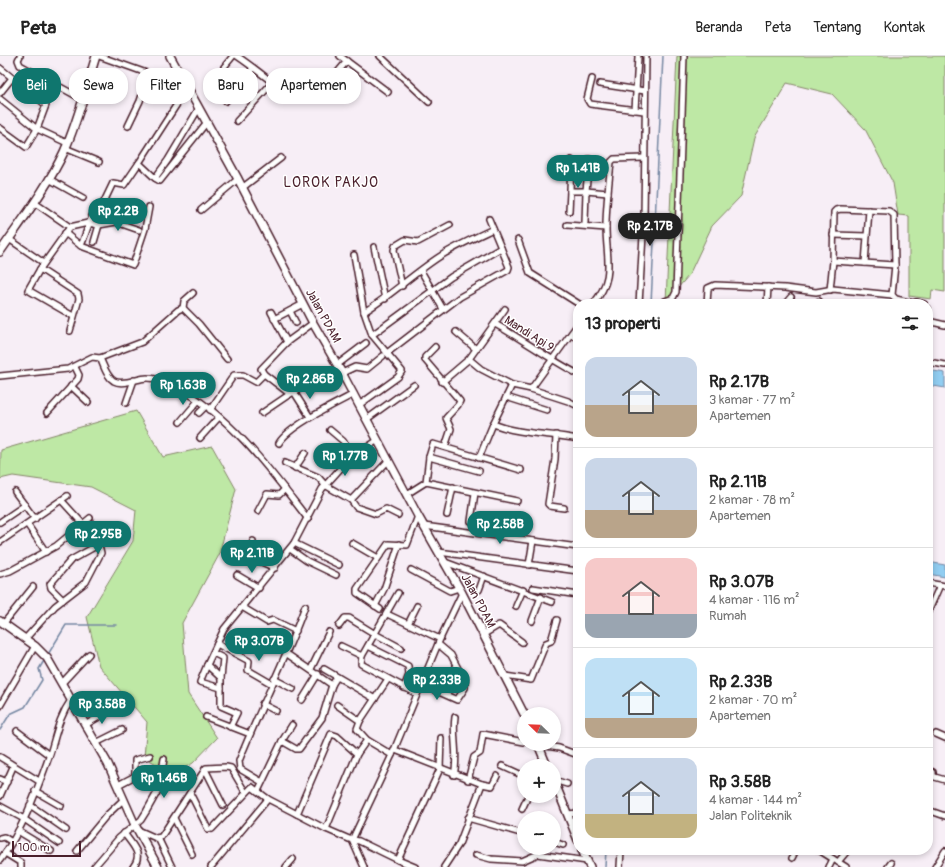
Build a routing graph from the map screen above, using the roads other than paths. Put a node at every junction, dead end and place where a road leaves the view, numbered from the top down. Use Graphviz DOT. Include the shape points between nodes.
graph roads {
  1 [pos="20,56"];
  2 [pos="97,56"];
  3 [pos="170,56"];
  4 [pos="233,56"];
  5 [pos="340,56"];
  6 [pos="380,56"];
  7 [pos="646,56"];
  8 [pos="684,56"];
  9 [pos="239,57"];
  10 [pos="638,57"];
  11 [pos="347,61"];
  12 [pos="224,67"];
  13 [pos="0,68"];
  14 [pos="93,68"];
  15 [pos="177,68"];
  16 [pos="253,68"];
  17 [pos="341,68"];
  18 [pos="136,70"];
  19 [pos="258,72"];
  20 [pos="12,78"];
  21 [pos="266,78"];
  22 [pos="592,79"];
  23 [pos="600,84"];
  24 [pos="637,89"];
  25 [pos="266,90"];
  26 [pos="645,91"];
  27 [pos="69,92"];
  28 [pos="388,92"];
  29 [pos="0,93"];
  30 [pos="0,99"];
  31 [pos="195,100"];
  32 [pos="429,102"];
  33 [pos="45,104"];
  34 [pos="80,104"];
  35 [pos="139,104"];
  36 [pos="177,104"];
  37 [pos="199,108"];
  38 [pos="636,110"];
  39 [pos="644,110"];
  40 [pos="237,121"];
  41 [pos="207,122"];
  42 [pos="128,126"];
  43 [pos="0,128"];
  44 [pos="37,129"];
  45 [pos="66,146"];
  46 [pos="644,156"];
  47 [pos="281,158"];
  48 [pos="589,159"];
  49 [pos="571,160"];
  50 [pos="99,162"];
  51 [pos="139,163"];
  52 [pos="155,178"];
  53 [pos="49,179"];
  54 [pos="238,179"];
  55 [pos="242,188"];
  56 [pos="570,191"];
  57 [pos="586,191"];
  58 [pos="608,193"];
  59 [pos="83,198"];
  60 [pos="35,203"];
  61 [pos="149,206"];
  62 [pos="200,210"];
  63 [pos="869,210"];
  64 [pos="569,211"];
  65 [pos="489,219"];
  66 [pos="88,223"];
  67 [pos="585,223"];
  68 [pos="99,225"];
  69 [pos="450,225"];
  70 [pos="568,225"];
  71 [pos="70,227"];
  72 [pos="606,228"];
  73 [pos="493,229"];
  74 [pos="139,230"];
  75 [pos="65,233"];
  76 [pos="833,235"];
  77 [pos="867,236"];
  78 [pos="9,239"];
  79 [pos="518,240"];
  80 [pos="94,242"];
  81 [pos="81,246"];
  82 [pos="374,247"];
  83 [pos="501,248"];
  84 [pos="0,252"];
  85 [pos="354,256"];
  86 [pos="833,261"];
  87 [pos="44,262"];
  88 [pos="866,263"];
  89 [pos="894,265"];
  90 [pos="40,269"];
  91 [pos="422,271"];
  92 [pos="402,286"];
  93 [pos="768,287"];
  94 [pos="830,290"];
  95 [pos="432,291"];
  96 [pos="193,293"];
  97 [pos="892,295"];
  98 [pos="385,299"];
  99 [pos="597,299"];
  100 [pos="639,299"];
  101 [pos="670,299"];
  102 [pos="708,299"];
  103 [pos="767,299"];
  104 [pos="896,299"];
  105 [pos="573,300"];
  106 [pos="303,304"];
  107 [pos="183,308"];
  108 [pos="443,309"];
  109 [pos="505,309"];
  110 [pos="290,311"];
  111 [pos="271,312"];
  112 [pos="364,312"];
  113 [pos="73,316"];
  114 [pos="274,319"];
  115 [pos="933,321"];
  116 [pos="296,323"];
  117 [pos="313,323"];
  118 [pos="495,324"];
  119 [pos="945,325"];
  120 [pos="70,331"];
  121 [pos="573,331"];
  122 [pos="456,332"];
  123 [pos="571,334"];
  124 [pos="372,335"];
  125 [pos="287,342"];
  126 [pos="366,343"];
  127 [pos="435,347"];
  128 [pos="476,349"];
  129 [pos="385,355"];
  130 [pos="100,358"];
  131 [pos="227,359"];
  132 [pos="469,359"];
  133 [pos="552,361"];
  134 [pos="933,363"];
  135 [pos="945,365"];
  136 [pos="75,367"];
  137 [pos="339,369"];
  138 [pos="573,372"];
  139 [pos="264,374"];
  140 [pos="0,376"];
  141 [pos="134,380"];
  142 [pos="442,382"];
  143 [pos="414,385"];
  144 [pos="512,385"];
  145 [pos="71,386"];
  146 [pos="531,389"];
  147 [pos="292,393"];
  148 [pos="354,394"];
  149 [pos="506,397"];
  150 [pos="198,401"];
  151 [pos="88,402"];
  152 [pos="126,403"];
  153 [pos="359,404"];
  154 [pos="573,404"];
  155 [pos="208,409"];
  156 [pos="547,410"];
  157 [pos="47,413"];
  158 [pos="199,413"];
  159 [pos="262,413"];
  160 [pos="219,417"];
  161 [pos="310,417"];
  162 [pos="367,419"];
  163 [pos="180,422"];
  164 [pos="493,424"];
  165 [pos="330,430"];
  166 [pos="556,435"];
  167 [pos="200,438"];
  168 [pos="573,438"];
  169 [pos="378,440"];
  170 [pos="279,443"];
  171 [pos="445,447"];
  172 [pos="305,453"];
  173 [pos="353,455"];
  174 [pos="429,457"];
  175 [pos="480,458"];
  176 [pos="389,460"];
  177 [pos="285,463"];
  178 [pos="295,468"];
  179 [pos="521,470"];
  180 [pos="479,471"];
  181 [pos="426,482"];
  182 [pos="325,485"];
  183 [pos="453,487"];
  184 [pos="285,489"];
  185 [pos="15,492"];
  186 [pos="475,493"];
  187 [pos="407,494"];
  188 [pos="67,496"];
  189 [pos="351,500"];
  190 [pos="62,501"];
  191 [pos="516,501"];
  192 [pos="25,505"];
  193 [pos="564,508"];
  194 [pos="258,512"];
  195 [pos="447,515"];
  196 [pos="398,516"];
  197 [pos="418,516"];
  198 [pos="90,518"];
  199 [pos="35,519"];
  200 [pos="308,519"];
  201 [pos="471,521"];
  202 [pos="0,522"];
  203 [pos="27,524"];
  204 [pos="83,524"];
  205 [pos="424,526"];
  206 [pos="108,528"];
  207 [pos="253,541"];
  208 [pos="533,541"];
  209 [pos="0,542"];
  210 [pos="352,542"];
  211 [pos="294,543"];
  212 [pos="399,544"];
  213 [pos="99,545"];
  214 [pos="573,546"];
  215 [pos="290,549"];
  216 [pos="46,552"];
  217 [pos="439,552"];
  218 [pos="378,558"];
  219 [pos="445,562"];
  220 [pos="339,565"];
  221 [pos="529,565"];
  222 [pos="275,568"];
  223 [pos="411,570"];
  224 [pos="573,570"];
  225 [pos="0,574"];
  226 [pos="237,575"];
  227 [pos="336,575"];
  228 [pos="484,576"];
  229 [pos="933,584"];
  230 [pos="943,586"];
  231 [pos="33,587"];
  232 [pos="259,588"];
  233 [pos="533,588"];
  234 [pos="479,590"];
  235 [pos="523,590"];
  236 [pos="461,591"];
  237 [pos="398,593"];
  238 [pos="573,594"];
  239 [pos="541,597"];
  240 [pos="62,600"];
  241 [pos="552,602"];
  242 [pos="933,603"];
  243 [pos="305,606"];
  244 [pos="375,606"];
  245 [pos="417,606"];
  246 [pos="516,606"];
  247 [pos="242,607"];
  248 [pos="380,609"];
  249 [pos="387,614"];
  250 [pos="557,620"];
  251 [pos="532,621"];
  252 [pos="2,622"];
  253 [pos="408,624"];
  254 [pos="339,626"];
  255 [pos="296,631"];
  256 [pos="329,632"];
  257 [pos="375,634"];
  258 [pos="484,634"];
  259 [pos="26,639"];
  260 [pos="439,641"];
  261 [pos="522,642"];
  262 [pos="217,644"];
  263 [pos="36,646"];
  264 [pos="341,646"];
  265 [pos="368,646"];
  266 [pos="401,648"];
  267 [pos="213,653"];
  268 [pos="89,654"];
  269 [pos="287,654"];
  270 [pos="362,656"];
  271 [pos="207,665"];
  272 [pos="311,669"];
  273 [pos="324,669"];
  274 [pos="318,674"];
  275 [pos="505,676"];
  276 [pos="337,677"];
  277 [pos="221,678"];
  278 [pos="388,679"];
  279 [pos="273,682"];
  280 [pos="62,683"];
  281 [pos="421,684"];
  282 [pos="332,685"];
  283 [pos="220,688"];
  284 [pos="404,688"];
  285 [pos="293,690"];
  286 [pos="417,694"];
  287 [pos="375,698"];
  288 [pos="71,700"];
  289 [pos="302,700"];
  290 [pos="262,704"];
  291 [pos="337,705"];
  292 [pos="0,706"];
  293 [pos="520,707"];
  294 [pos="111,710"];
  295 [pos="276,711"];
  296 [pos="455,717"];
  297 [pos="206,718"];
  298 [pos="360,721"];
  299 [pos="85,725"];
  300 [pos="292,725"];
  301 [pos="230,728"];
  302 [pos="122,730"];
  303 [pos="18,731"];
  304 [pos="250,734"];
  305 [pos="936,734"];
  306 [pos="441,738"];
  307 [pos="945,738"];
  308 [pos="367,740"];
  309 [pos="282,741"];
  310 [pos="517,741"];
  311 [pos="96,743"];
  312 [pos="561,749"];
  313 [pos="395,750"];
  314 [pos="573,753"];
  315 [pos="357,754"];
  316 [pos="49,755"];
  317 [pos="392,755"];
  318 [pos="150,756"];
  319 [pos="0,757"];
  320 [pos="164,759"];
  321 [pos="13,766"];
  322 [pos="502,766"];
  323 [pos="205,769"];
  324 [pos="440,769"];
  325 [pos="517,773"];
  326 [pos="454,775"];
  327 [pos="497,776"];
  328 [pos="933,777"];
  329 [pos="0,779"];
  330 [pos="468,780"];
  331 [pos="945,780"];
  332 [pos="39,781"];
  333 [pos="7,782"];
  334 [pos="262,782"];
  335 [pos="561,782"];
  336 [pos="482,784"];
  337 [pos="566,784"];
  338 [pos="118,785"];
  339 [pos="244,790"];
  340 [pos="35,791"];
  341 [pos="258,791"];
  342 [pos="190,793"];
  343 [pos="0,796"];
  344 [pos="561,798"];
  345 [pos="124,799"];
  346 [pos="268,799"];
  347 [pos="525,803"];
  348 [pos="30,805"];
  349 [pos="223,805"];
  350 [pos="0,806"];
  351 [pos="61,806"];
  352 [pos="522,809"];
  353 [pos="933,812"];
  354 [pos="573,813"];
  355 [pos="297,814"];
  356 [pos="567,814"];
  357 [pos="945,816"];
  358 [pos="174,818"];
  359 [pos="468,818"];
  360 [pos="24,819"];
  361 [pos="136,827"];
  362 [pos="573,828"];
  363 [pos="326,829"];
  364 [pos="66,830"];
  365 [pos="18,831"];
  366 [pos="124,832"];
  367 [pos="517,832"];
  368 [pos="0,838"];
  369 [pos="158,838"];
  370 [pos="352,840"];
  371 [pos="12,842"];
  372 [pos="59,843"];
  373 [pos="945,850"];
  374 [pos="51,851"];
  375 [pos="77,851"];
  376 [pos="5,853"];
  377 [pos="192,854"];
  378 [pos="476,855"];
  379 [pos="621,855"];
  380 [pos="794,855"];
  381 [pos="828,855"];
  382 [pos="842,855"];
  383 [pos="792,858"];
  384 [pos="293,859"];
  385 [pos="0,860"];
  386 [pos="398,860"];
  387 [pos="836,860"];
  388 [pos="588,864"];
  389 [pos="215,866"];
  390 [pos="21,867"];
  391 [pos="94,867"];
  392 [pos="133,867"];
  393 [pos="158,867"];
  394 [pos="172,867"];
  395 [pos="287,867"];
  396 [pos="364,867"];
  397 [pos="415,867"];
  398 [pos="444,867"];
  399 [pos="620,867"];
  400 [pos="829,867"];
  401 [pos="846,867"];
  402 [pos="935,867"];
  1 -- 27 [label="street" via="20,64"];
  2 -- 14 [label="street"];
  2 -- 18 [label="street"];
  3 -- 15 [label="street, Jalan PDAM"];
  4 -- 12 [label="street"];
  5 -- 11 [label="street"];
  6 -- 32 [label="street"];
  7 -- 26 [label="street"];
  8 -- 101 [label="street" via="676,292"];
  9 -- 16 [label="street"];
  10 -- 24 [label="street"];
  11 -- 17 [label="street"];
  11 -- 28 [label="street"];
  13 -- 20 [label="street"];
  19 -- 21 [label="street"];
  20 -- 29 [label="street"];
  22 -- 38 [label="street" via="587,99 590,104"];
  23 -- 24 [label="street"];
  24 -- 26 [label="street"];
  24 -- 38 [label="street"];
  25 -- 40 [label="street"];
  26 -- 39 [label="street"];
  30 -- 44 [label="street"];
  31 -- 37 [label="street, Jalan PDAM"];
  33 -- 44 [label="street"];
  34 -- 45 [label="street"];
  35 -- 42 [label="street"];
  36 -- 51 [label="street"];
  37 -- 41 [label="street, Jalan PDAM"];
  37 -- 52 [label="street"];
  38 -- 39 [label="street"];
  39 -- 46 [label="street"];
  41 -- 52 [label="street" via="160,182"];
  41 -- 54 [label="street, Jalan PDAM"];
  43 -- 44 [label="street" via="26,147"];
  44 -- 45 [label="street"];
  45 -- 50 [label="street"];
  45 -- 53 [label="street"];
  46 -- 58 [label="street" via="612,160"];
  46 -- 100 [label="street" via="644,218"];
  47 -- 55 [label="street"];
  48 -- 57 [label="street"];
  49 -- 56 [label="street"];
  51 -- 52 [label="street"];
  51 -- 66 [label="street" via="124,185 113,183 101,208 95,208"];
  53 -- 59 [label="street"];
  53 -- 60 [label="street"];
  54 -- 55 [label="street, Jalan PDAM"];
  54 -- 62 [label="street"];
  55 -- 106 [label="street, Jalan PDAM"];
  56 -- 57 [label="street"];
  56 -- 64 [label="street"];
  57 -- 58 [label="street"];
  57 -- 67 [label="street"];
  58 -- 72 [label="street"];
  60 -- 71 [label="street"];
  60 -- 78 [label="street"];
  61 -- 81 [label="street" via="133,265"];
  63 -- 76 [label="street" via="836,210 833,215"];
  63 -- 77 [label="street"];
  63 -- 89 [label="street" via="889,211 894,215"];
  65 -- 73 [label="street"];
  66 -- 68 [label="street"];
  66 -- 71 [label="street"];
  66 -- 81 [label="street"];
  68 -- 74 [label="street" via="116,222"];
  68 -- 80 [label="street"];
  69 -- 92 [label="street" via="418,242 405,240 395,246"];
  70 -- 72 [label="street"];
  71 -- 75 [label="street"];
  72 -- 99 [label="street" via="610,266"];
  73 -- 83 [label="street"];
  73 -- 91 [label="street" via="462,243 437,258"];
  75 -- 81 [label="street"];
  75 -- 87 [label="street"];
  76 -- 77 [label="street"];
  76 -- 86 [label="street"];
  77 -- 88 [label="street"];
  78 -- 84 [label="street"];
  78 -- 87 [label="street"];
  79 -- 105 [label="street" via="530,273"];
  82 -- 98 [label="street"];
  83 -- 95 [label="street"];
  83 -- 108 [label="street" via="508,270"];
  85 -- 112 [label="street"];
  86 -- 88 [label="street"];
  86 -- 94 [label="street"];
  87 -- 90 [label="street"];
  88 -- 89 [label="street"];
  89 -- 97 [label="street"];
  90 -- 113 [label="street" via="78,294 79,299"];
  90 -- 113 [label="street" via="28,290"];
  91 -- 92 [label="street"];
  91 -- 95 [label="street"];
  92 -- 98 [label="street"];
  93 -- 94 [label="street" via="816,292"];
  93 -- 102 [label="street" via="709,286"];
  93 -- 103 [label="street"];
  94 -- 97 [label="street"];
  95 -- 108 [label="street"];
  95 -- 124 [label="street"];
  96 -- 107 [label="street" via="184,301"];
  97 -- 104 [label="street"];
  98 -- 112 [label="street"];
  106 -- 110 [label="street"];
  106 -- 117 [label="street, Jalan PDAM"];
  107 -- 130 [label="street" via="142,342"];
  107 -- 131 [label="street" via="200,324"];
  108 -- 129 [label="street"];
  109 -- 118 [label="street"];
  110 -- 114 [label="street"];
  110 -- 116 [label="street"];
  111 -- 114 [label="street"];
  112 -- 124 [label="street"];
  113 -- 120 [label="street"];
  114 -- 125 [label="street"];
  115 -- 119 [label="street"];
  117 -- 125 [label="street"];
  117 -- 137 [label="street, Jalan PDAM"];
  118 -- 128 [label="street"];
  118 -- 133 [label="street, Mandi Api 9" via="522,339"];
  121 -- 123 [label="street"];
  122 -- 128 [label="street"];
  123 -- 133 [label="street"];
  124 -- 129 [label="street"];
  125 -- 139 [label="street" via="261,369"];
  126 -- 137 [label="street"];
  127 -- 142 [label="street" via="425,360"];
  128 -- 132 [label="street"];
  129 -- 137 [label="street" via="367,369"];
  129 -- 153 [label="street" via="402,373"];
  130 -- 136 [label="street" via="92,357"];
  130 -- 141 [label="street" via="106,373 114,381"];
  132 -- 142 [label="street"];
  132 -- 144 [label="street" via="481,369"];
  133 -- 138 [label="street, Mandi Api 9"];
  133 -- 146 [label="street"];
  134 -- 135 [label="street"];
  136 -- 140 [label="street"];
  136 -- 145 [label="street" via="79,376"];
  137 -- 147 [label="street"];
  137 -- 148 [label="street, Jalan PDAM"];
  139 -- 147 [label="street"];
  139 -- 155 [label="street" via="257,382 243,375 234,375"];
  141 -- 150 [label="street" via="158,379 176,386"];
  141 -- 152 [label="street"];
  142 -- 171 [label="street" via="460,400 446,418 451,429"];
  143 -- 162 [label="street"];
  144 -- 146 [label="street"];
  144 -- 149 [label="street"];
  145 -- 151 [label="street"];
  145 -- 157 [label="street"];
  146 -- 154 [label="street"];
  147 -- 159 [label="street"];
  147 -- 161 [label="street"];
  148 -- 153 [label="street, Jalan PDAM"];
  148 -- 161 [label="street"];
  149 -- 156 [label="street"];
  149 -- 164 [label="street"];
  150 -- 155 [label="street"];
  150 -- 163 [label="street"];
  153 -- 162 [label="street, Jalan PDAM"];
  155 -- 158 [label="street"];
  155 -- 160 [label="street"];
  160 -- 167 [label="street"];
  160 -- 184 [label="street" via="244,440"];
  161 -- 170 [label="street"];
  162 -- 169 [label="street, Jalan PDAM"];
  164 -- 166 [label="street" via="519,432"];
  164 -- 175 [label="street"];
  165 -- 173 [label="street"];
  166 -- 168 [label="street"];
  166 -- 193 [label="street" via="548,504"];
  169 -- 173 [label="street"];
  169 -- 176 [label="street, Jalan PDAM"];
  171 -- 174 [label="street" via="432,444"];
  171 -- 175 [label="street"];
  172 -- 178 [label="street"];
  173 -- 182 [label="street"];
  174 -- 180 [label="street"];
  174 -- 181 [label="street"];
  175 -- 179 [label="street"];
  176 -- 187 [label="street, Jalan PDAM"];
  176 -- 189 [label="street"];
  177 -- 178 [label="street"];
  178 -- 182 [label="street" via="318,477"];
  181 -- 183 [label="street"];
  181 -- 187 [label="street"];
  182 -- 189 [label="street"];
  182 -- 200 [label="street"];
  183 -- 186 [label="street"];
  183 -- 195 [label="street"];
  184 -- 194 [label="street" via="279,495 267,494"];
  184 -- 200 [label="street"];
  185 -- 192 [label="street"];
  186 -- 191 [label="street"];
  186 -- 201 [label="street"];
  187 -- 197 [label="street, Jalan PDAM"];
  188 -- 190 [label="street"];
  189 -- 196 [label="street" via="356,507 376,514 386,509"];
  190 -- 199 [label="street"];
  190 -- 204 [label="street"];
  192 -- 199 [label="street"];
  192 -- 202 [label="street"];
  197 -- 205 [label="street, Jalan PDAM"];
  197 -- 212 [label="street" via="407,544"];
  198 -- 204 [label="street"];
  199 -- 203 [label="street"];
  200 -- 211 [label="street"];
  203 -- 209 [label="street"];
  203 -- 216 [label="street"];
  204 -- 216 [label="street"];
  205 -- 208 [label="street"];
  205 -- 217 [label="street, Jalan PDAM"];
  206 -- 213 [label="street" via="108,535"];
  207 -- 222 [label="street" via="248,556"];
  208 -- 214 [label="street"];
  208 -- 221 [label="street"];
  210 -- 218 [label="street"];
  211 -- 215 [label="street"];
  211 -- 220 [label="street"];
  212 -- 218 [label="street" via="388,544"];
  212 -- 244 [label="street" via="384,589"];
  213 -- 240 [label="street" via="101,553 86,582"];
  213 -- 240 [label="street" via="71,560 50,584"];
  215 -- 222 [label="street"];
  215 -- 227 [label="street" via="307,561"];
  216 -- 225 [label="street"];
  217 -- 219 [label="street, Jalan PDAM"];
  217 -- 221 [label="street"];
  218 -- 244 [label="street" via="356,591"];
  219 -- 228 [label="street"];
  219 -- 236 [label="street, Jalan PDAM"];
  221 -- 224 [label="street"];
  222 -- 232 [label="street"];
  223 -- 236 [label="street" via="450,592"];
  226 -- 232 [label="street"];
  228 -- 234 [label="street"];
  228 -- 235 [label="street"];
  229 -- 230 [label="street"];
  230 -- 242 [label="street"];
  231 -- 252 [label="street"];
  232 -- 247 [label="street"];
  233 -- 238 [label="street"];
  235 -- 239 [label="street"];
  235 -- 246 [label="street"];
  236 -- 258 [label="street, Jalan PDAM"];
  236 -- 260 [label="street"];
  237 -- 249 [label="street"];
  239 -- 241 [label="street"];
  239 -- 251 [label="street"];
  240 -- 259 [label="street"];
  243 -- 255 [label="street"];
  244 -- 248 [label="street"];
  245 -- 253 [label="street"];
  247 -- 255 [label="street" via="267,622 273,620"];
  247 -- 262 [label="street" via="224,629"];
  249 -- 253 [label="street"];
  249 -- 257 [label="street"];
  250 -- 275 [label="street" via="554,635 551,641 546,643 531,680"];
  252 -- 259 [label="street"];
  253 -- 260 [label="street"];
  254 -- 257 [label="street" via="344,618 347,618"];
  255 -- 269 [label="street"];
  256 -- 272 [label="street"];
  257 -- 265 [label="street"];
  257 -- 266 [label="street"];
  258 -- 261 [label="street" via="499,625"];
  258 -- 275 [label="street, Jalan PDAM"];
  259 -- 263 [label="street"];
  260 -- 281 [label="street"];
  260 -- 281 [label="street" via="451,655 466,688 457,700"];
  262 -- 267 [label="street"];
  262 -- 279 [label="street" via="249,661 248,670"];
  263 -- 280 [label="street"];
  263 -- 292 [label="street"];
  264 -- 270 [label="street"];
  265 -- 270 [label="street"];
  265 -- 284 [label="street" via="408,666 409,675"];
  267 -- 271 [label="street"];
  267 -- 277 [label="street" via="223,658"];
  268 -- 280 [label="street"];
  269 -- 272 [label="street"];
  269 -- 279 [label="street"];
  270 -- 278 [label="street" via="362,666"];
  271 -- 277 [label="street"];
  271 -- 283 [label="street" via="200,682"];
  272 -- 274 [label="street"];
  273 -- 276 [label="street"];
  274 -- 282 [label="street"];
  274 -- 289 [label="street"];
  275 -- 293 [label="street, Jalan PDAM"];
  276 -- 282 [label="street"];
  276 -- 287 [label="street"];
  277 -- 283 [label="street"];
  278 -- 284 [label="street"];
  278 -- 287 [label="street"];
  279 -- 285 [label="street"];
  279 -- 290 [label="street"];
  280 -- 288 [label="street"];
  281 -- 286 [label="street"];
  282 -- 309 [label="street" via="322,718 299,748 296,750"];
  283 -- 301 [label="street" via="220,706 237,713"];
  284 -- 286 [label="street"];
  286 -- 313 [label="street"];
  287 -- 298 [label="street"];
  288 -- 299 [label="street"];
  288 -- 316 [label="street" via="60,719"];
  290 -- 295 [label="street"];
  290 -- 304 [label="street"];
  291 -- 298 [label="street"];
  294 -- 299 [label="street"];
  296 -- 326 [label="street" via="457,756"];
  297 -- 301 [label="street"];
  298 -- 308 [label="street" via="357,728"];
  299 -- 311 [label="street"];
  300 -- 309 [label="street"];
  301 -- 304 [label="street"];
  302 -- 311 [label="street"];
  303 -- 316 [label="street"];
  304 -- 334 [label="street" via="239,767 244,773"];
  305 -- 307 [label="street"];
  306 -- 324 [label="street"];
  308 -- 315 [label="street"];
  308 -- 317 [label="street"];
  309 -- 334 [label="street"];
  310 -- 330 [label="street" via="483,734 480,753 474,757"];
  311 -- 338 [label="street"];
  312 -- 314 [label="street"];
  313 -- 317 [label="street"];
  313 -- 324 [label="street"];
  315 -- 355 [label="street" via="337,736 331,734"];
  315 -- 363 [label="street"];
  316 -- 332 [label="street"];
  317 -- 370 [label="street"];
  318 -- 338 [label="street" via="135,760 135,776"];
  319 -- 321 [label="street"];
  320 -- 361 [label="street" via="162,779 155,798"];
  321 -- 332 [label="street"];
  321 -- 333 [label="street"];
  322 -- 325 [label="street"];
  323 -- 339 [label="street" via="231,768"];
  323 -- 342 [label="street"];
  323 -- 349 [label="street"];
  324 -- 326 [label="street"];
  324 -- 386 [label="street"];
  326 -- 330 [label="street"];
  327 -- 336 [label="street" via="492,786"];
  328 -- 331 [label="street"];
  329 -- 333 [label="street"];
  330 -- 336 [label="street"];
  332 -- 340 [label="street"];
  333 -- 343 [label="street"];
  334 -- 341 [label="street"];
  335 -- 337 [label="street"];
  336 -- 359 [label="street"];
  338 -- 345 [label="street"];
  340 -- 348 [label="street"];
  340 -- 351 [label="street"];
  341 -- 342 [label="street" via="250,788 210,829"];
  341 -- 346 [label="street"];
  342 -- 358 [label="street"];
  344 -- 356 [label="street"];
  345 -- 361 [label="street"];
  345 -- 375 [label="street"];
  346 -- 355 [label="street"];
  346 -- 389 [label="street"];
  347 -- 352 [label="street"];
  348 -- 360 [label="street"];
  348 -- 364 [label="street"];
  350 -- 360 [label="street"];
  353 -- 357 [label="street"];
  354 -- 356 [label="street"];
  355 -- 363 [label="street"];
  356 -- 362 [label="street"];
  358 -- 369 [label="street"];
  358 -- 377 [label="street"];
  359 -- 367 [label="street"];
  359 -- 398 [label="street" via="459,844"];
  360 -- 365 [label="street"];
  360 -- 372 [label="street"];
  361 -- 366 [label="street"];
  361 -- 369 [label="street"];
  361 -- 393 [label="street"];
  363 -- 370 [label="street"];
  365 -- 371 [label="street"];
  365 -- 374 [label="street"];
  366 -- 391 [label="street"];
  366 -- 392 [label="street" via="139,857"];
  368 -- 371 [label="street" via="4,837"];
  369 -- 394 [label="street"];
  370 -- 386 [label="street"];
  370 -- 396 [label="street"];
  371 -- 376 [label="street"];
  373 -- 402 [label="street"];
  376 -- 385 [label="street"];
  376 -- 390 [label="street" via="21,863"];
  378 -- 388 [label="street" via="522,862 540,854"];
  379 -- 399 [label="street"];
  380 -- 383 [label="street"];
  381 -- 387 [label="street"];
  382 -- 387 [label="street"];
  384 -- 395 [label="street"];
  386 -- 397 [label="street"];
  387 -- 400 [label="street"];
  387 -- 401 [label="street"];
}
